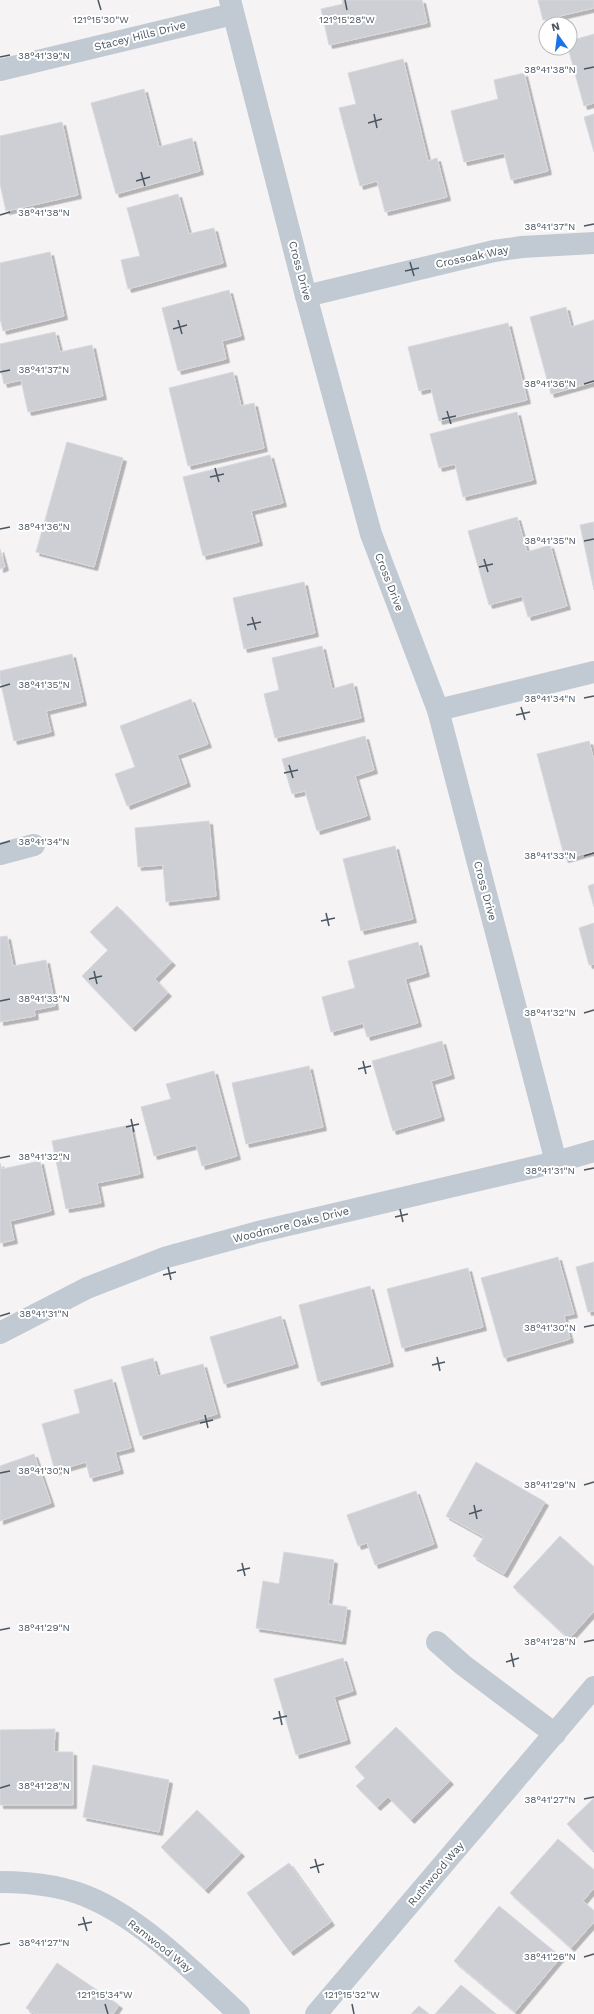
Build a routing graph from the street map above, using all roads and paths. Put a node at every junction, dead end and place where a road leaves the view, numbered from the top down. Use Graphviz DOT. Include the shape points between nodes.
graph roads {
  1 [pos="232,7"];
  2 [pos="0,70"];
  3 [pos="594,243"];
  4 [pos="306,296"];
  5 [pos="594,672"];
  6 [pos="438,710"];
  7 [pos="34,845"];
  8 [pos="0,854"];
  9 [pos="594,1151"];
  10 [pos="556,1162"];
  11 [pos="0,1333"];
  12 [pos="437,1642"];
  13 [pos="594,1687"];
  14 [pos="555,1734"];
  15 [pos="0,1882"];
  16 [pos="239,2014"];
  17 [pos="316,2014"];
  1 -- 2 [label="street, Stacey Hills Drive"];
  1 -- 4 [label="street, Cross Drive"];
  3 -- 4 [label="street, Crossoak Way" via="522,246 494,251"];
  4 -- 6 [label="street, Cross Drive" via="371,534"];
  5 -- 6 [label="street"];
  6 -- 10 [label="street, Cross Drive"];
  7 -- 8 [label="street"];
  9 -- 10 [label="street, Woodmore Oaks Drive"];
  10 -- 11 [label="street, Woodmore Oaks Drive" via="258,1232 167,1258 87,1288"];
  12 -- 14 [label="street" via="463,1665"];
  13 -- 14 [label="street, Ruthwood Way"];
  14 -- 17 [label="street, Ruthwood Way"];
  15 -- 16 [label="street, Ramwood Way" via="46,1885 96,1900 139,1927 194,1972"];
}
